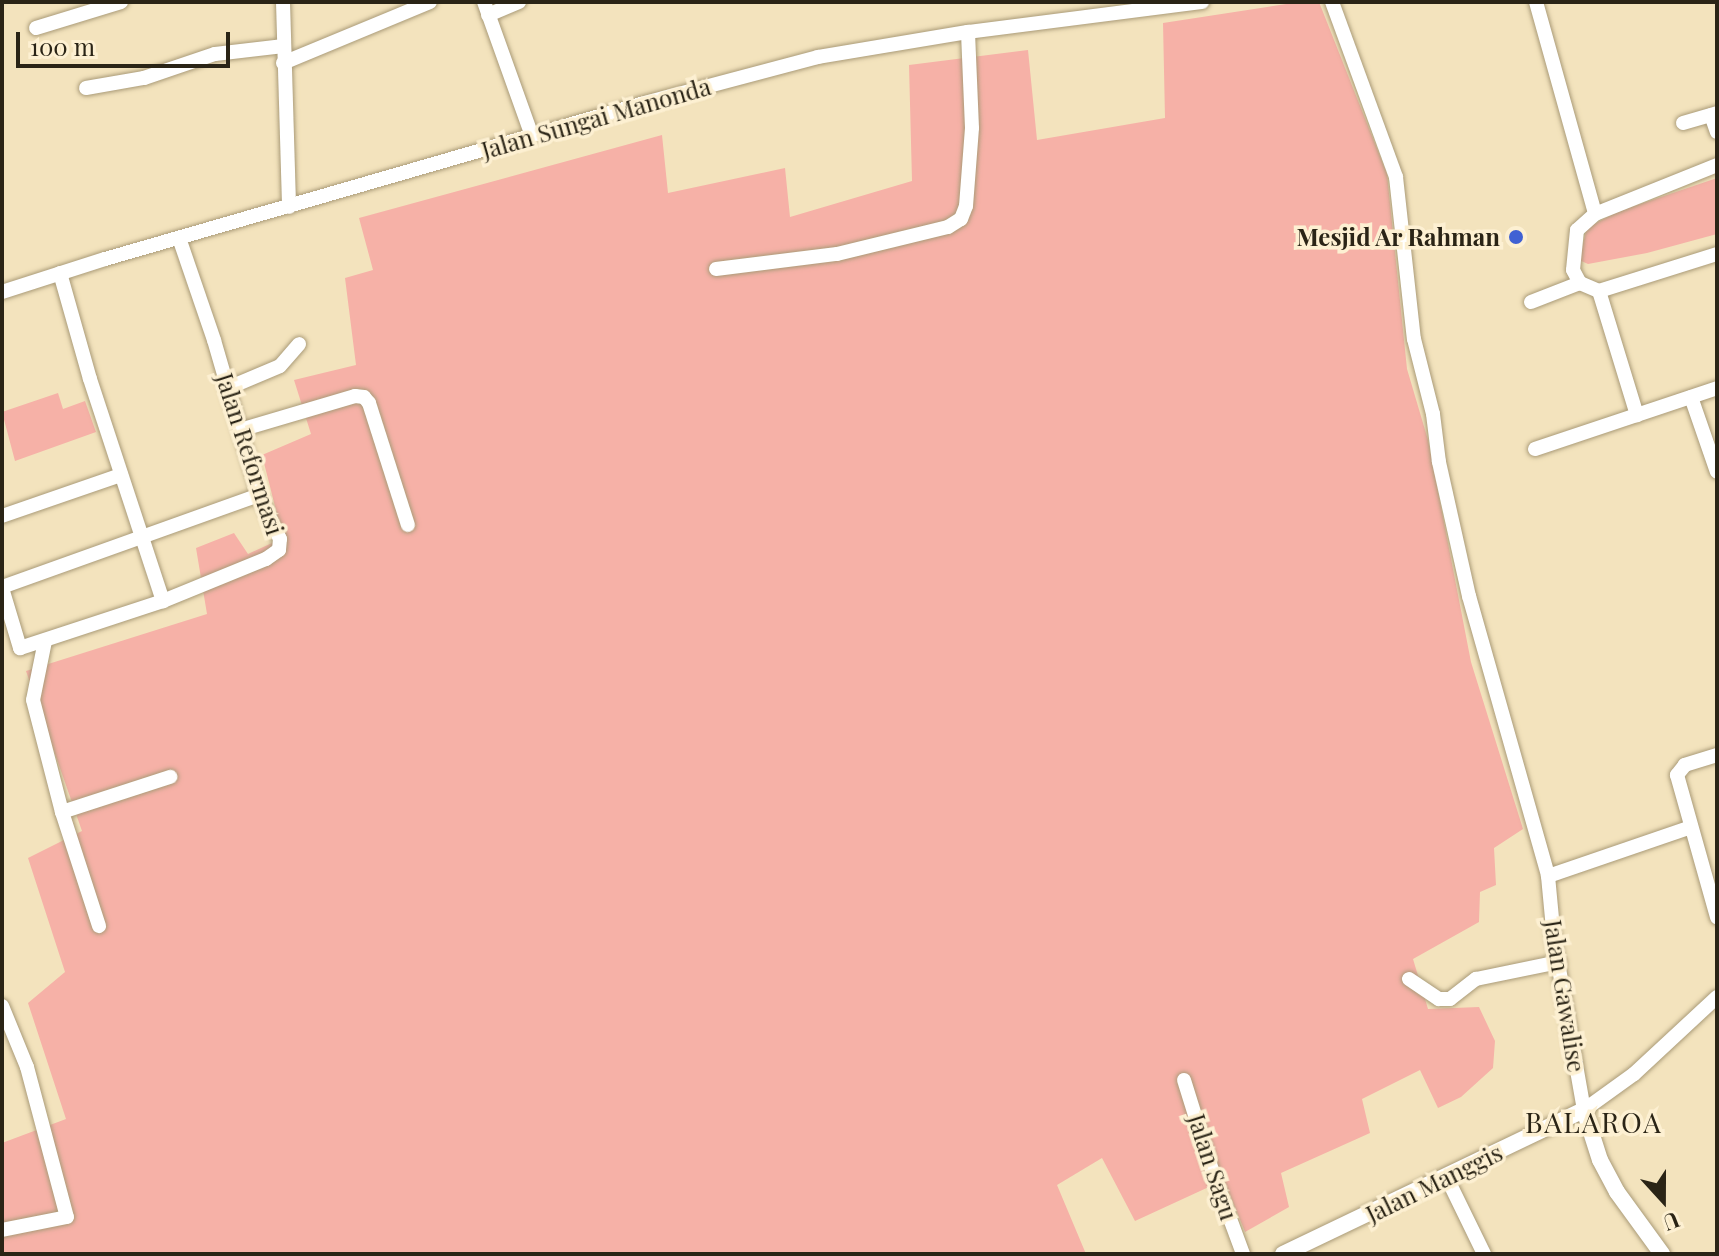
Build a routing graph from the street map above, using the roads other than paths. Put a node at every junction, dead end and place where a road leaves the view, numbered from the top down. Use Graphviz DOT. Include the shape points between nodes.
graph roads {
  1 [pos="121,2"];
  2 [pos="283,2"];
  3 [pos="430,2"];
  4 [pos="519,2"];
  5 [pos="1202,2"];
  6 [pos="1332,2"];
  7 [pos="1536,2"];
  8 [pos="1100,8"];
  9 [pos="486,9"];
  10 [pos="36,28"];
  11 [pos="968,32"];
  12 [pos="284,46"];
  13 [pos="283,63"];
  14 [pos="86,88"];
  15 [pos="1714,114"];
  16 [pos="1683,123"];
  17 [pos="1717,132"];
  18 [pos="532,136"];
  19 [pos="1717,165"];
  20 [pos="289,207"];
  21 [pos="1595,214"];
  22 [pos="179,238"];
  23 [pos="1717,254"];
  24 [pos="716,269"];
  25 [pos="60,273"];
  26 [pos="1580,283"];
  27 [pos="1599,291"];
  28 [pos="2,292"];
  29 [pos="1531,302"];
  30 [pos="299,344"];
  31 [pos="228,388"];
  32 [pos="1717,388"];
  33 [pos="1691,397"];
  34 [pos="1637,415"];
  35 [pos="240,430"];
  36 [pos="1535,449"];
  37 [pos="1717,472"];
  38 [pos="121,475"];
  39 [pos="259,495"];
  40 [pos="2,516"];
  41 [pos="408,525"];
  42 [pos="142,540"];
  43 [pos="2,588"];
  44 [pos="163,601"];
  45 [pos="45,641"];
  46 [pos="1717,755"];
  47 [pos="170,777"];
  48 [pos="62,812"];
  49 [pos="1691,827"];
  50 [pos="1548,876"];
  51 [pos="1717,917"];
  52 [pos="99,926"];
  53 [pos="1559,962"];
  54 [pos="1409,979"];
  55 [pos="1717,997"];
  56 [pos="2,1006"];
  57 [pos="1184,1080"];
  58 [pos="1584,1110"];
  59 [pos="1447,1178"];
  60 [pos="2,1229"];
  61 [pos="1243,1254"];
  62 [pos="1283,1254"];
  63 [pos="1484,1254"];
  64 [pos="1662,1254"];
  1 -- 10 [label="street"];
  2 -- 12 [label="street"];
  3 -- 13 [label="street"];
  4 -- 9 [label="street"];
  5 -- 8 [label="street, Jalan Sungai Manonda"];
  6 -- 50 [label="street, Jalan Gawalise" via="1396,177 1414,339 1439,462 1469,596"];
  7 -- 21 [label="street"];
  8 -- 11 [label="street, Jalan Sungai Manonda"];
  9 -- 18 [label="street"];
  11 -- 18 [label="street, Jalan Sungai Manonda" via="818,57"];
  11 -- 24 [label="street" via="972,128 961,219 948,227 837,254"];
  12 -- 13 [label="street"];
  12 -- 14 [label="street" via="215,54 144,78"];
  13 -- 20 [label="street"];
  15 -- 16 [label="street"];
  15 -- 17 [label="street"];
  18 -- 20 [label="street, Jalan Sungai Manonda"];
  19 -- 21 [label="street"];
  20 -- 22 [label="street, Jalan Sungai Manonda"];
  21 -- 26 [label="street" via="1577,230 1573,270"];
  22 -- 25 [label="street, Jalan Sungai Manonda"];
  22 -- 31 [label="street, Jalan Reformasi"];
  23 -- 27 [label="street"];
  25 -- 28 [label="street, Jalan Sungai Manonda"];
  25 -- 38 [label="street"];
  26 -- 27 [label="street"];
  26 -- 29 [label="street"];
  27 -- 34 [label="street"];
  30 -- 31 [label="street" via="280,366"];
  31 -- 35 [label="street, Jalan Reformasi"];
  32 -- 33 [label="street"];
  33 -- 34 [label="street"];
  33 -- 37 [label="street"];
  34 -- 36 [label="street"];
  35 -- 39 [label="street, Jalan Reformasi"];
  35 -- 41 [label="street" via="364,397"];
  38 -- 40 [label="street"];
  38 -- 42 [label="street"];
  39 -- 42 [label="street"];
  39 -- 44 [label="street, Jalan Reformasi" via="280,539 275,554"];
  42 -- 43 [label="street"];
  42 -- 44 [label="street"];
  43 -- 45 [label="street" via="20,648"];
  44 -- 45 [label="street, Jalan Reformasi"];
  45 -- 48 [label="street" via="33,700"];
  46 -- 49 [label="street" via="1685,765 1677,775"];
  47 -- 48 [label="street"];
  48 -- 52 [label="street"];
  49 -- 50 [label="street"];
  49 -- 51 [label="street"];
  50 -- 53 [label="street, Jalan Gawalise"];
  53 -- 54 [label="street" via="1476,979 1450,999 1439,999"];
  53 -- 58 [label="street, Jalan Gawalise"];
  55 -- 58 [label="street" via="1634,1074"];
  56 -- 60 [label="street" via="27,1067 67,1217"];
  57 -- 61 [label="street, Jalan Sagu"];
  58 -- 59 [label="street, Jalan Manggis"];
  58 -- 64 [label="street, Jalan Gawalise" via="1617,1192"];
  59 -- 62 [label="street, Jalan Manggis"];
  59 -- 63 [label="street"];
}
